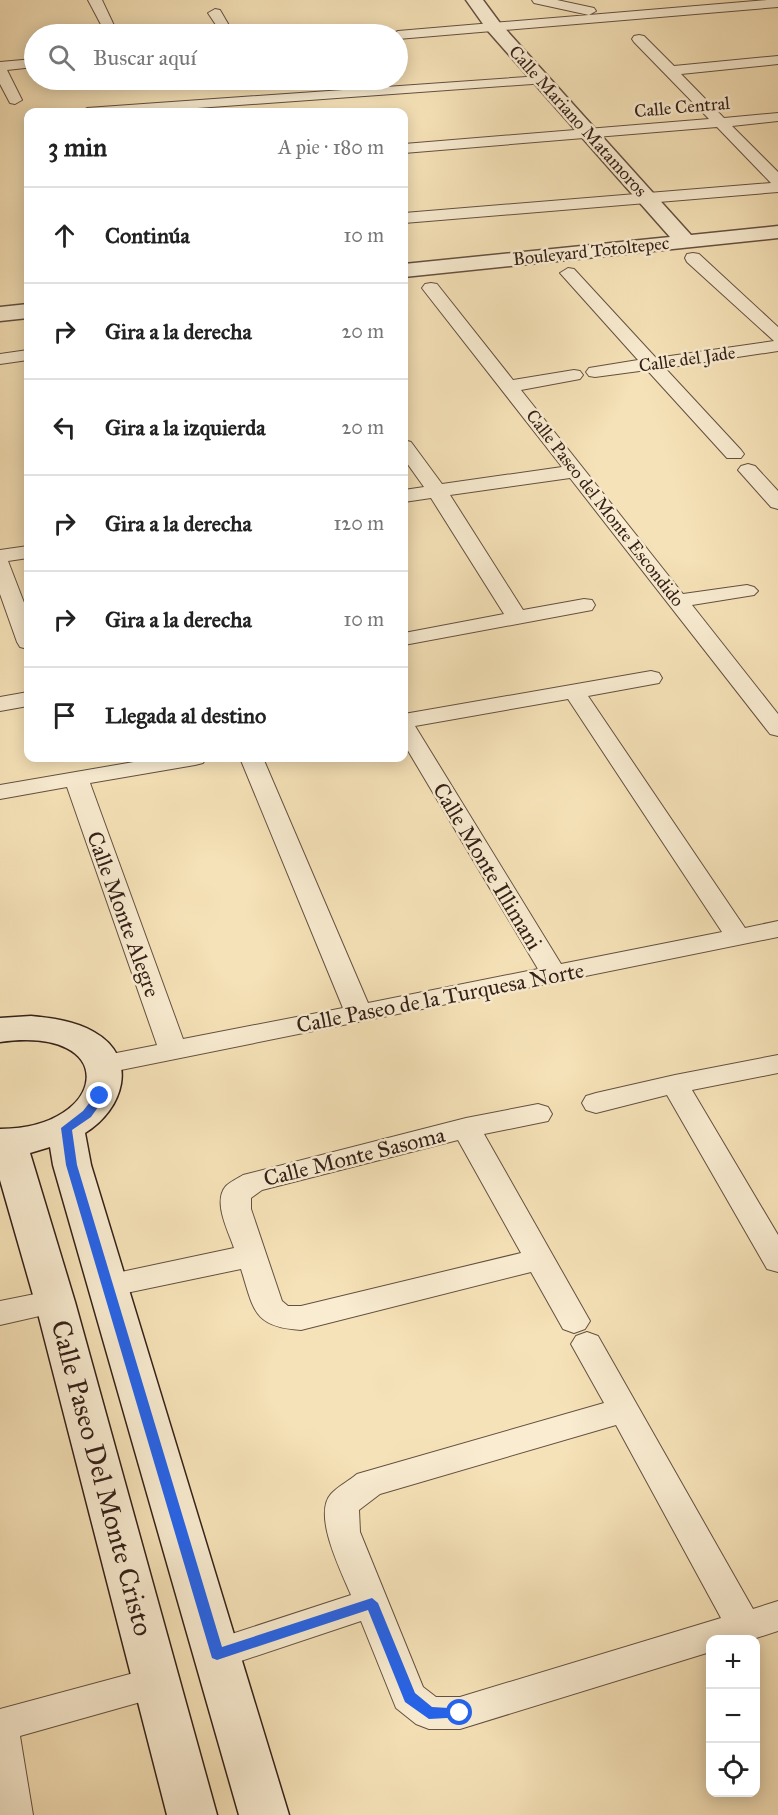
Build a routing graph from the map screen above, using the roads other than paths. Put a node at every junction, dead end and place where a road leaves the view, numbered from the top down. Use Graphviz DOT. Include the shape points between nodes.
graph roads {
  1 [pos="96,0"];
  2 [pos="474,0"];
  3 [pos="539,0"];
  4 [pos="778,3"];
  5 [pos="215,13"];
  6 [pos="616,17"];
  7 [pos="107,24"];
  8 [pos="222,24"];
  9 [pos="494,27"];
  10 [pos="408,34"];
  11 [pos="639,39"];
  12 [pos="775,63"];
  13 [pos="24,66"];
  14 [pos="670,71"];
  15 [pos="2,72"];
  16 [pos="24,78"];
  17 [pos="541,80"];
  18 [pos="408,89"];
  19 [pos="399,90"];
  20 [pos="15,100"];
  21 [pos="144,108"];
  22 [pos="778,117"];
  23 [pos="720,123"];
  24 [pos="591,135"];
  25 [pos="408,149"];
  26 [pos="778,181"];
  27 [pos="778,187"];
  28 [pos="645,197"];
  29 [pos="408,218"];
  30 [pos="778,232"];
  31 [pos="689,250"];
  32 [pos="408,271"];
  33 [pos="568,273"];
  34 [pos="431,288"];
  35 [pos="24,311"];
  36 [pos="0,314"];
  37 [pos="778,337"];
  38 [pos="778,346"];
  39 [pos="24,356"];
  40 [pos="0,359"];
  41 [pos="653,364"];
  42 [pos="596,372"];
  43 [pos="574,375"];
  44 [pos="509,386"];
  45 [pos="408,451"];
  46 [pos="734,454"];
  47 [pos="748,470"];
  48 [pos="576,471"];
  49 [pos="437,491"];
  50 [pos="408,495"];
  51 [pos="778,503"];
  52 [pos="24,553"];
  53 [pos="0,556"];
  54 [pos="0,564"];
  55 [pos="747,591"];
  56 [pos="678,601"];
  57 [pos="584,605"];
  58 [pos="517,618"];
  59 [pos="24,631"];
  60 [pos="408,638"];
  61 [pos="651,678"];
  62 [pos="573,691"];
  63 [pos="24,700"];
  64 [pos="0,704"];
  65 [pos="408,720"];
  66 [pos="778,729"];
  67 [pos="408,733"];
  68 [pos="171,762"];
  69 [pos="253,762"];
  70 [pos="76,778"];
  71 [pos="0,792"];
  72 [pos="778,929"];
  73 [pos="738,937"];
  74 [pos="554,974"];
  75 [pos="359,1013"];
  76 [pos="0,1030"];
  77 [pos="173,1050"];
  78 [pos="778,1064"];
  79 [pos="101,1065"];
  80 [pos="675,1084"];
  81 [pos="596,1103"];
  82 [pos="538,1114"];
  83 [pos="66,1128"];
  84 [pos="466,1128"];
  85 [pos="4,1142"];
  86 [pos="251,1256"];
  87 [pos="540,1259"];
  88 [pos="778,1261"];
  89 [pos="107,1286"];
  90 [pos="55,1302"];
  91 [pos="0,1313"];
  92 [pos="624,1410"];
  93 [pos="372,1603"];
  94 [pos="778,1616"];
  95 [pos="744,1626"];
  96 [pos="217,1654"];
  97 [pos="156,1683"];
  98 [pos="0,1727"];
  99 [pos="14,1815"];
  100 [pos="192,1815"];
  101 [pos="264,1815"];
  1 -- 7 [label="street"];
  2 -- 9 [label="street, Calle Mariano Matamoros"];
  3 -- 6 [label="street"];
  4 -- 6 [label="street"];
  5 -- 8 [label="street"];
  6 -- 9 [label="street"];
  9 -- 10 [label="street"];
  9 -- 17 [label="street, Calle Mariano Matamoros"];
  11 -- 14 [label="street"];
  12 -- 14 [label="street"];
  13 -- 15 [label="street"];
  14 -- 23 [label="street"];
  15 -- 16 [label="street"];
  15 -- 20 [label="street"];
  17 -- 18 [label="street"];
  17 -- 24 [label="street, Calle Mariano Matamoros"];
  19 -- 21 [label="street"];
  22 -- 23 [label="street, Calle Central"];
  23 -- 24 [label="street, Calle Central"];
  23 -- 26 [label="street"];
  24 -- 25 [label="street, Calle Central"];
  24 -- 28 [label="street, Calle Mariano Matamoros"];
  27 -- 28 [label="street"];
  28 -- 29 [label="street"];
  28 -- 31 [label="street, Calle Mariano Matamoros"];
  30 -- 31 [label="street, Boulevard Totoltepec"];
  31 -- 32 [label="street, Boulevard Totoltepec"];
  31 -- 37 [label="street"];
  33 -- 41 [label="street"];
  34 -- 44 [label="street, Calle Paseo del Monte Escondido"];
  35 -- 36 [label="street"];
  38 -- 41 [label="street, Calle del Jade"];
  39 -- 40 [label="street"];
  41 -- 42 [label="street, Calle del Jade"];
  41 -- 46 [label="street"];
  43 -- 44 [label="street"];
  44 -- 48 [label="street, Calle Paseo del Monte Escondido"];
  45 -- 49 [label="street"];
  47 -- 51 [label="street"];
  48 -- 49 [label="street"];
  48 -- 56 [label="street, Calle Paseo del Monte Escondido"];
  49 -- 50 [label="street"];
  49 -- 58 [label="street"];
  52 -- 53 [label="street"];
  54 -- 59 [label="street"];
  55 -- 56 [label="street"];
  56 -- 66 [label="street, Calle Paseo del Monte Escondido"];
  57 -- 58 [label="street"];
  58 -- 60 [label="street"];
  61 -- 62 [label="street"];
  62 -- 65 [label="street"];
  62 -- 73 [label="street"];
  63 -- 64 [label="street"];
  67 -- 74 [label="street, Calle Monte Illimani"];
  68 -- 70 [label="street"];
  69 -- 75 [label="street"];
  70 -- 71 [label="street"];
  70 -- 77 [label="street, Calle Monte Alegre"];
  72 -- 73 [label="street, Calle Paseo de la Turquesa Norte"];
  73 -- 74 [label="street, Calle Paseo de la Turquesa Norte"];
  74 -- 75 [label="street, Calle Paseo de la Turquesa Norte"];
  75 -- 77 [label="street, Calle Paseo de la Turquesa Norte"];
  76 -- 79 [label="street" via="42,1027 67,1033 87,1044"];
  77 -- 79 [label="street, Calle Paseo de la Turquesa Norte"];
  78 -- 80 [label="street"];
  79 -- 83 [label="street" via="105,1077 100,1096 87,1114"];
  80 -- 81 [label="street"];
  80 -- 88 [label="street"];
  82 -- 84 [label="street, Calle Monte Sasoma"];
  83 -- 85 [label="street" via="38,1139"];
  83 -- 89 [label="street" via="72,1165"];
  84 -- 86 [label="street, Calle Monte Sasoma" via="253,1182 237,1193 236,1209"];
  84 -- 87 [label="street"];
  85 -- 90 [label="street, Calle Paseo Del Monte Cristo"];
  86 -- 87 [label="street" via="269,1307 280,1317 301,1318"];
  86 -- 89 [label="street"];
  87 -- 92 [label="street"];
  89 -- 96 [label="street"];
  90 -- 91 [label="street"];
  90 -- 97 [label="street, Calle Paseo Del Monte Cristo"];
  92 -- 93 [label="street" via="369,1484 342,1504 343,1532"];
  92 -- 95 [label="street"];
  93 -- 95 [label="street" via="410,1697 429,1713 460,1713"];
  93 -- 96 [label="street"];
  94 -- 95 [label="street"];
  96 -- 101 [label="street"];
  97 -- 98 [label="street"];
  97 -- 100 [label="street, Calle Paseo Del Monte Cristo"];
  98 -- 99 [label="street"];
}
